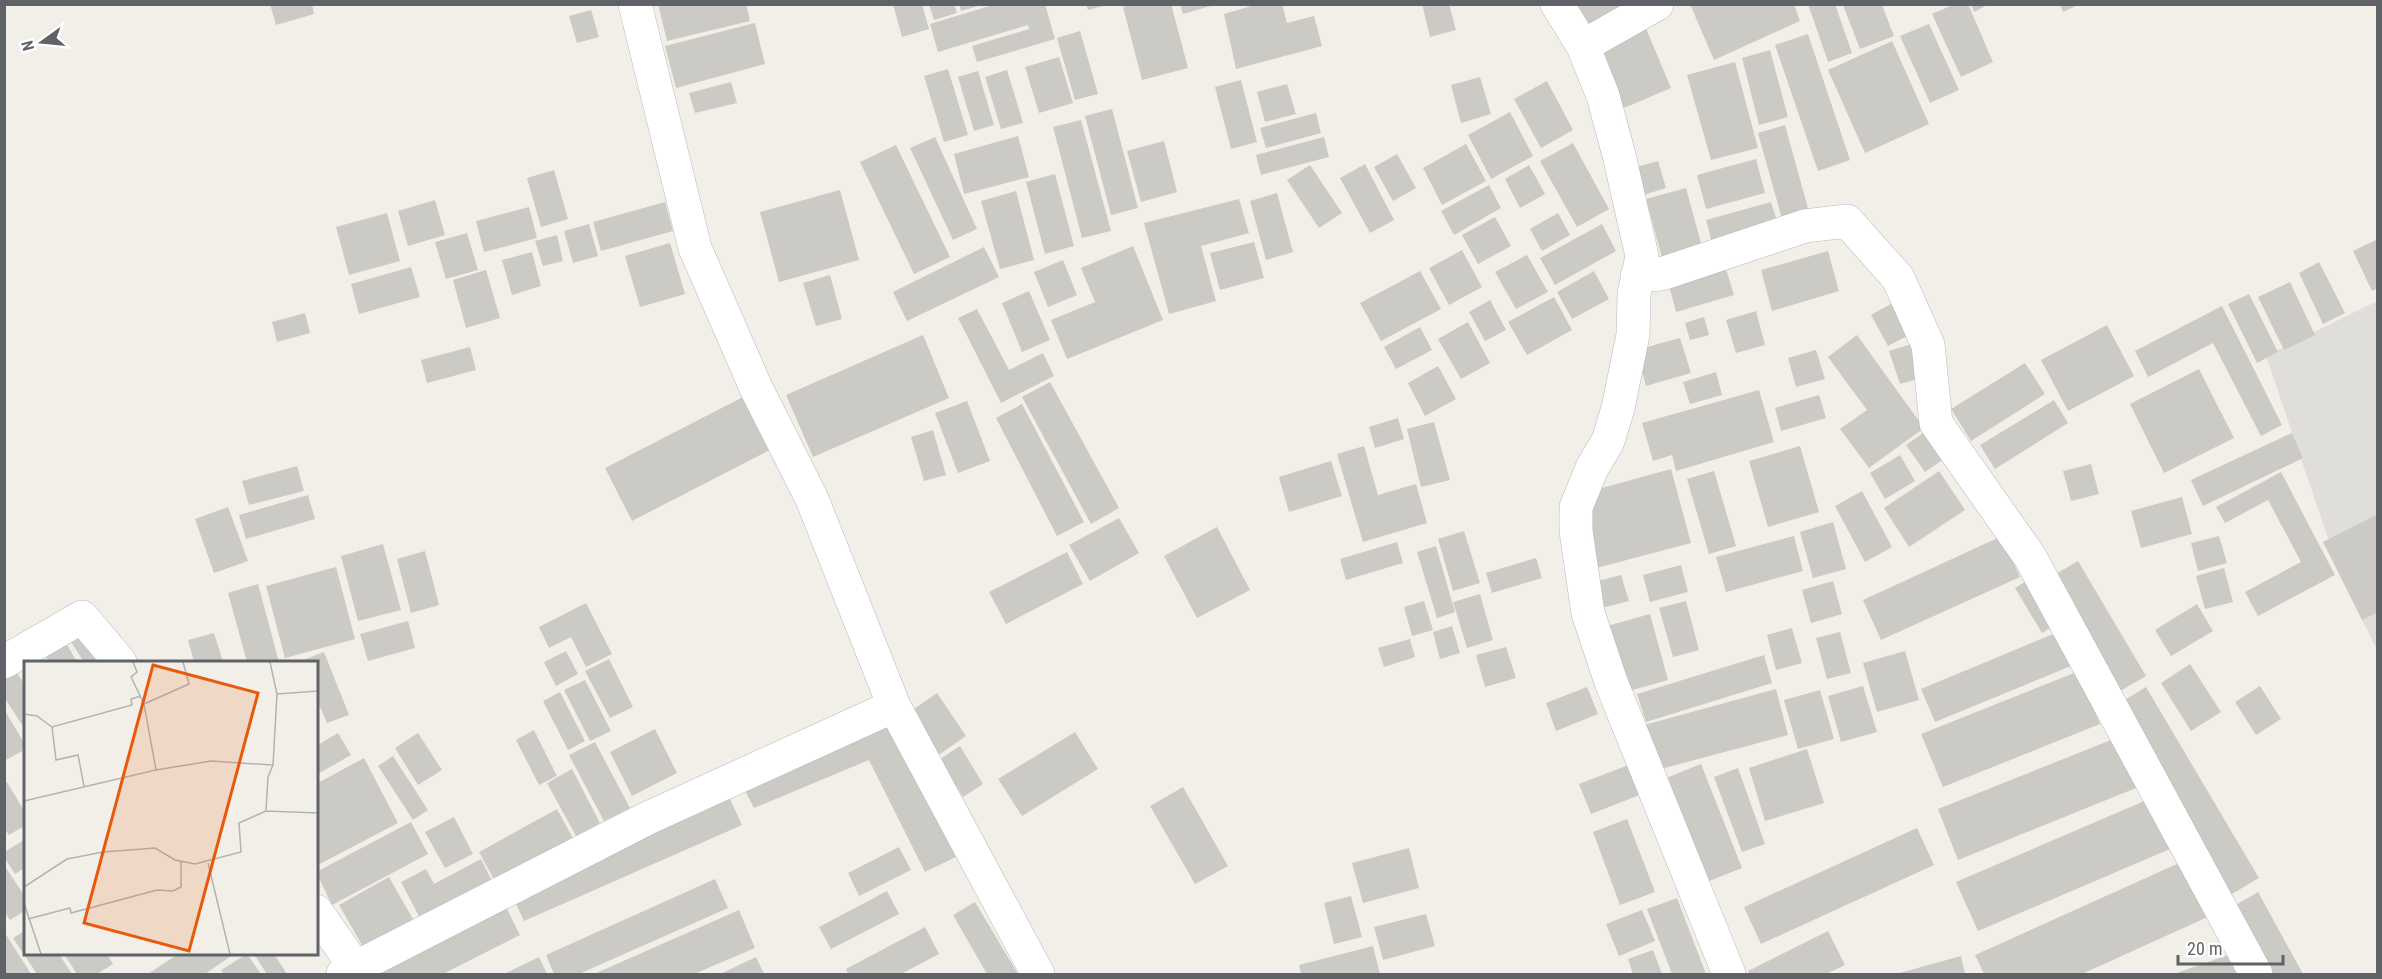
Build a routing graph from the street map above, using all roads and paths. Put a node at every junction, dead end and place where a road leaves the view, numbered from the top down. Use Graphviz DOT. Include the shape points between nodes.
graph roads {
  1 [pos="635,4"];
  2 [pos="1557,4"];
  3 [pos="1656,4"];
  4 [pos="1584,46"];
  5 [pos="1637,276"];
  6 [pos="118,661"];
  7 [pos="4,662"];
  8 [pos="894,706"];
  9 [pos="318,914"];
  10 [pos="349,971"];
  11 [pos="1038,975"];
  12 [pos="1729,975"];
  13 [pos="2256,975"];
  1 -- 8 [label="street" via="695,248 756,388 812,499"];
  2 -- 4 [label="street"];
  3 -- 4 [label="street"];
  4 -- 5 [label="street" via="1619,155 1642,256"];
  5 -- 12 [label="street" via="1633,334 1618,408 1608,441 1576,507 1576,531 1588,613 1611,682"];
  5 -- 13 [label="street" via="1661,274 1805,226 1847,221 1898,278 1928,345 1936,423 2030,557"];
  6 -- 7 [label="street" via="82,617"];
  8 -- 10 [label="street" via="648,818"];
  8 -- 11 [label="street"];
  9 -- 10 [label="street"];
}
